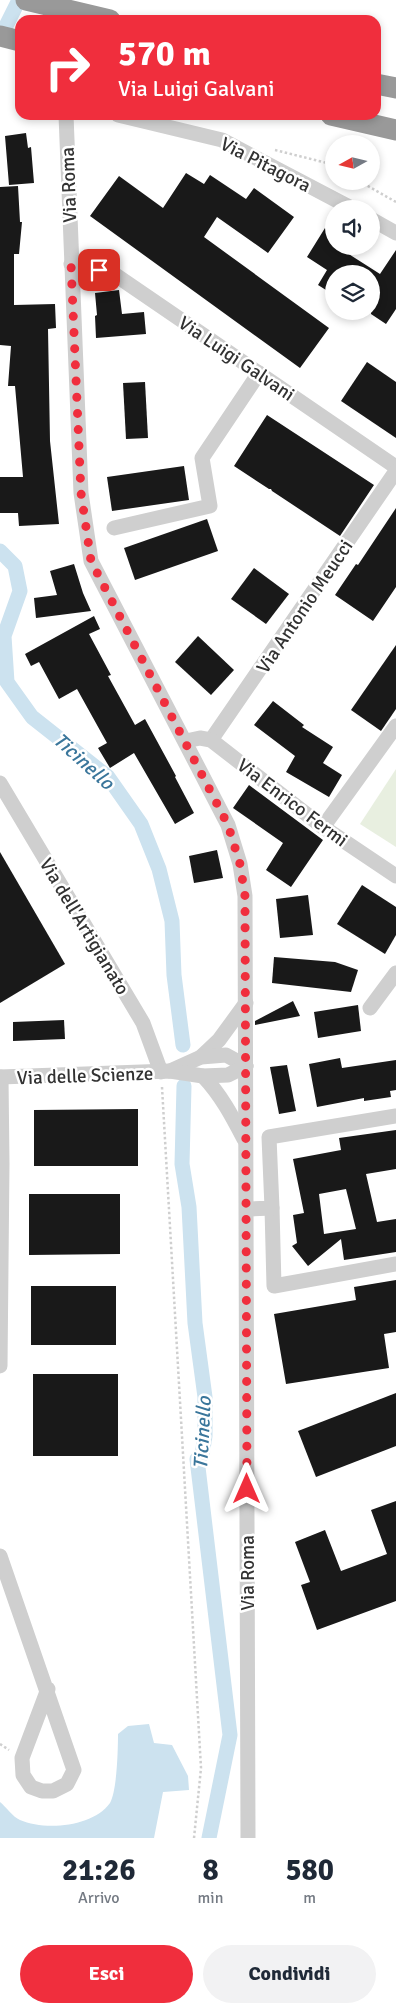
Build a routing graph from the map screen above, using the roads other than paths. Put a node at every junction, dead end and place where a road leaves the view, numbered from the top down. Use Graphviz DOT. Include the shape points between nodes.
graph roads {
  1 [pos="26,0"];
  2 [pos="60,0"];
  3 [pos="61,15"];
  4 [pos="88,15"];
  5 [pos="0,36"];
  6 [pos="15,40"];
  7 [pos="381,85"];
  8 [pos="396,88"];
  9 [pos="66,120"];
  10 [pos="139,120"];
  11 [pos="353,120"];
  12 [pos="396,130"];
  13 [pos="336,200"];
  14 [pos="380,224"];
  15 [pos="396,233"];
  16 [pos="71,264"];
  17 [pos="259,373"];
  18 [pos="396,467"];
  19 [pos="396,471"];
  20 [pos="114,528"];
  21 [pos="396,726"];
  22 [pos="211,740"];
  23 [pos="186,742"];
  24 [pos="0,784"];
  25 [pos="323,827"];
  26 [pos="396,876"];
  27 [pos="396,973"];
  28 [pos="246,1003"];
  29 [pos="370,1008"];
  30 [pos="201,1057"];
  31 [pos="246,1066"];
  32 [pos="166,1072"];
  33 [pos="202,1076"];
  34 [pos="0,1077"];
  35 [pos="396,1116"];
  36 [pos="246,1144"];
  37 [pos="1,1165"];
  38 [pos="272,1208"];
  39 [pos="247,1209"];
  40 [pos="396,1264"];
  41 [pos="0,1366"];
  42 [pos="0,1556"];
  43 [pos="48,1689"];
  44 [pos="248,1838"];
  1 -- 4 [label="highway"];
  2 -- 3 [label="street"];
  5 -- 6 [label="highway"];
  7 -- 8 [label="highway"];
  9 -- 16 [label="street, Via Roma"];
  10 -- 13 [label="street, Via Pitagora" via="222,140"];
  11 -- 12 [label="highway"];
  14 -- 15 [label="street"];
  16 -- 17 [label="street, Via Luigi Galvani" via="114,274"];
  16 -- 23 [label="street, Via Roma" via="81,493 91,561"];
  17 -- 18 [label="street, Via Luigi Galvani"];
  17 -- 20 [label="street" via="202,458 210,506"];
  19 -- 22 [label="street, Via Antonio Meucci"];
  21 -- 25 [label="street"];
  22 -- 23 [label="street" via="200,738"];
  22 -- 25 [label="street, Via Enrico Fermi"];
  23 -- 28 [label="street, Via Roma" via="228,825 240,864 245,896"];
  24 -- 32 [label="street, Via dell'Artigianato" via="143,1023"];
  25 -- 26 [label="street, Via Enrico Fermi"];
  27 -- 29 [label="street"];
  28 -- 30 [label="street, Via delle Scienze" via="219,1040"];
  28 -- 31 [label="street, Via Roma"];
  30 -- 31 [label="street, Via delle Scienze" via="226,1055"];
  30 -- 32 [label="street, Via delle Scienze"];
  31 -- 33 [label="street, Via delle Scienze" via="228,1075"];
  31 -- 36 [label="street, Via Roma"];
  32 -- 33 [label="street, Via delle Scienze"];
  32 -- 34 [label="street, Via delle Scienze"];
  33 -- 36 [label="street" via="218,1092"];
  34 -- 37 [label="street"];
  35 -- 38 [label="street" via="269,1137"];
  36 -- 39 [label="street, Via Roma"];
  37 -- 41 [label="street"];
  38 -- 39 [label="street"];
  38 -- 40 [label="street" via="274,1286"];
  39 -- 44 [label="street, Via Roma"];
  42 -- 43 [label="street"];
  43 -- 43 [label="street" via="22,1758 23,1775 31,1787 42,1791 53,1791 67,1784 74,1770"];
}
